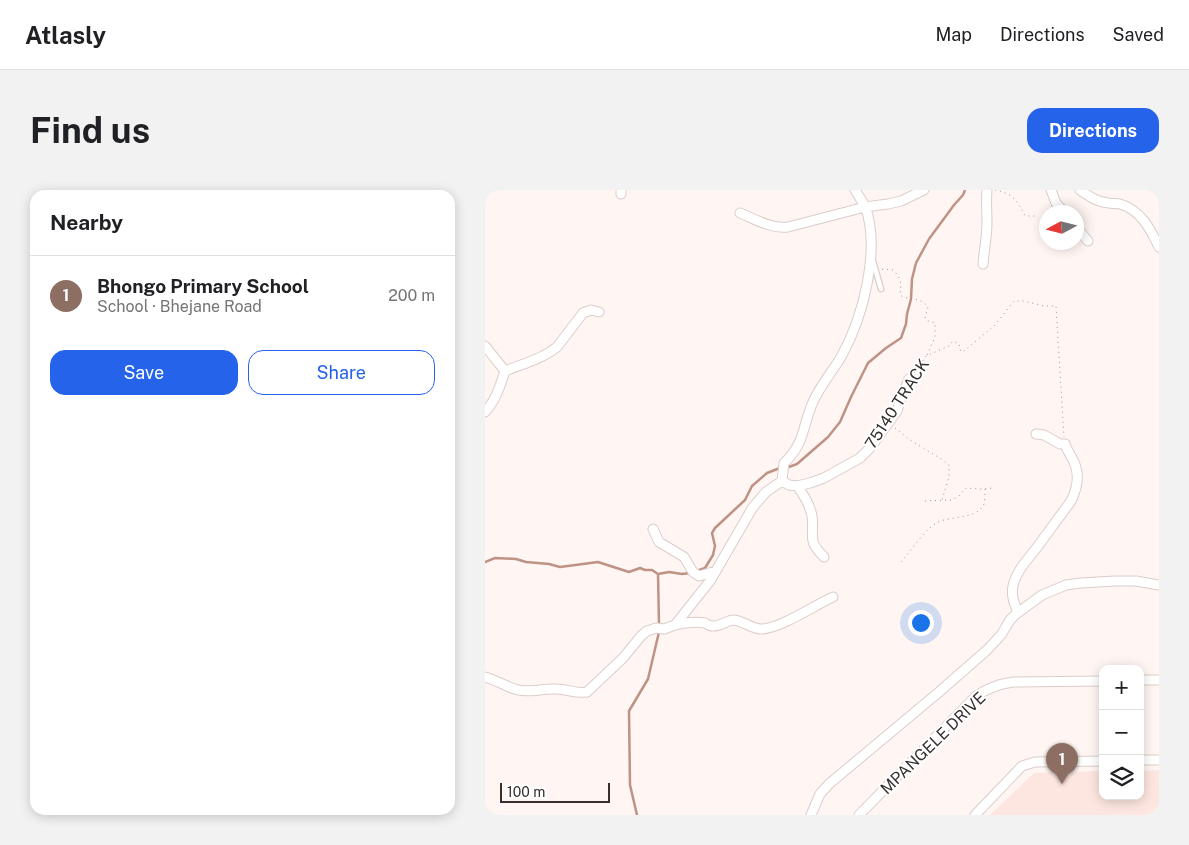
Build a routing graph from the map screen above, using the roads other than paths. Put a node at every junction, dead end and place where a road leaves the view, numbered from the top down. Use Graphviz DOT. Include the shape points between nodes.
graph roads {
  1 [pos="855,190"];
  2 [pos="924,190"];
  3 [pos="987,190"];
  4 [pos="1051,190"];
  5 [pos="1080,190"];
  6 [pos="1058,205"];
  7 [pos="865,206"];
  8 [pos="740,213"];
  9 [pos="1084,236"];
  10 [pos="1088,241"];
  11 [pos="1159,247"];
  12 [pos="870,248"];
  13 [pos="983,264"];
  14 [pos="881,288"];
  15 [pos="599,312"];
  16 [pos="485,346"];
  17 [pos="505,371"];
  18 [pos="909,379"];
  19 [pos="485,412"];
  20 [pos="1036,434"];
  21 [pos="783,472"];
  22 [pos="797,486"];
  23 [pos="653,528"];
  24 [pos="824,557"];
  25 [pos="716,571"];
  26 [pos="1159,585"];
  27 [pos="833,597"];
  28 [pos="1018,612"];
  29 [pos="675,625"];
  30 [pos="485,677"];
  31 [pos="1144,680"];
  32 [pos="1159,680"];
  33 [pos="1099,681"];
  34 [pos="1144,760"];
  35 [pos="1159,760"];
  36 [pos="1099,761"];
  37 [pos="811,815"];
  38 [pos="859,815"];
  39 [pos="975,815"];
  1 -- 7 [label="street"];
  2 -- 7 [label="street" via="888,204"];
  3 -- 13 [label="street"];
  4 -- 6 [label="street"];
  5 -- 11 [label="street" via="1101,202 1131,209 1142,218"];
  7 -- 8 [label="street" via="783,227"];
  7 -- 12 [label="street"];
  9 -- 10 [label="street"];
  12 -- 14 [label="lane"];
  12 -- 21 [label="street" via="866,292 856,325 813,401 801,441"];
  15 -- 17 [label="street" via="583,312 552,351"];
  16 -- 17 [label="street"];
  17 -- 19 [label="street" via="496,396"];
  18 -- 22 [label="street, 75140 TRACK" via="897,411 860,458 824,478"];
  20 -- 28 [label="street" via="1065,444 1074,461 1077,481 1071,501 1015,580 1013,597"];
  21 -- 22 [label="street" via="789,485"];
  21 -- 25 [label="street" via="753,507"];
  22 -- 24 [label="street" via="810,508 813,542"];
  23 -- 25 [label="street" via="659,542 685,557 693,572 699,576"];
  25 -- 29 [label="street"];
  26 -- 28 [label="street" via="1115,581 1066,585 1042,595"];
  27 -- 29 [label="street" via="767,628 755,628 733,620 712,626 692,621"];
  28 -- 37 [label="street" via="987,650 829,784 820,794"];
  29 -- 30 [label="street" via="647,631 587,692 517,690"];
  31 -- 32 [label="street"];
  33 -- 38 [label="street, MPANGELE DRIVE" via="1013,682 986,689"];
  34 -- 35 [label="street"];
  36 -- 39 [label="street" via="1035,762 1022,766"];
}
